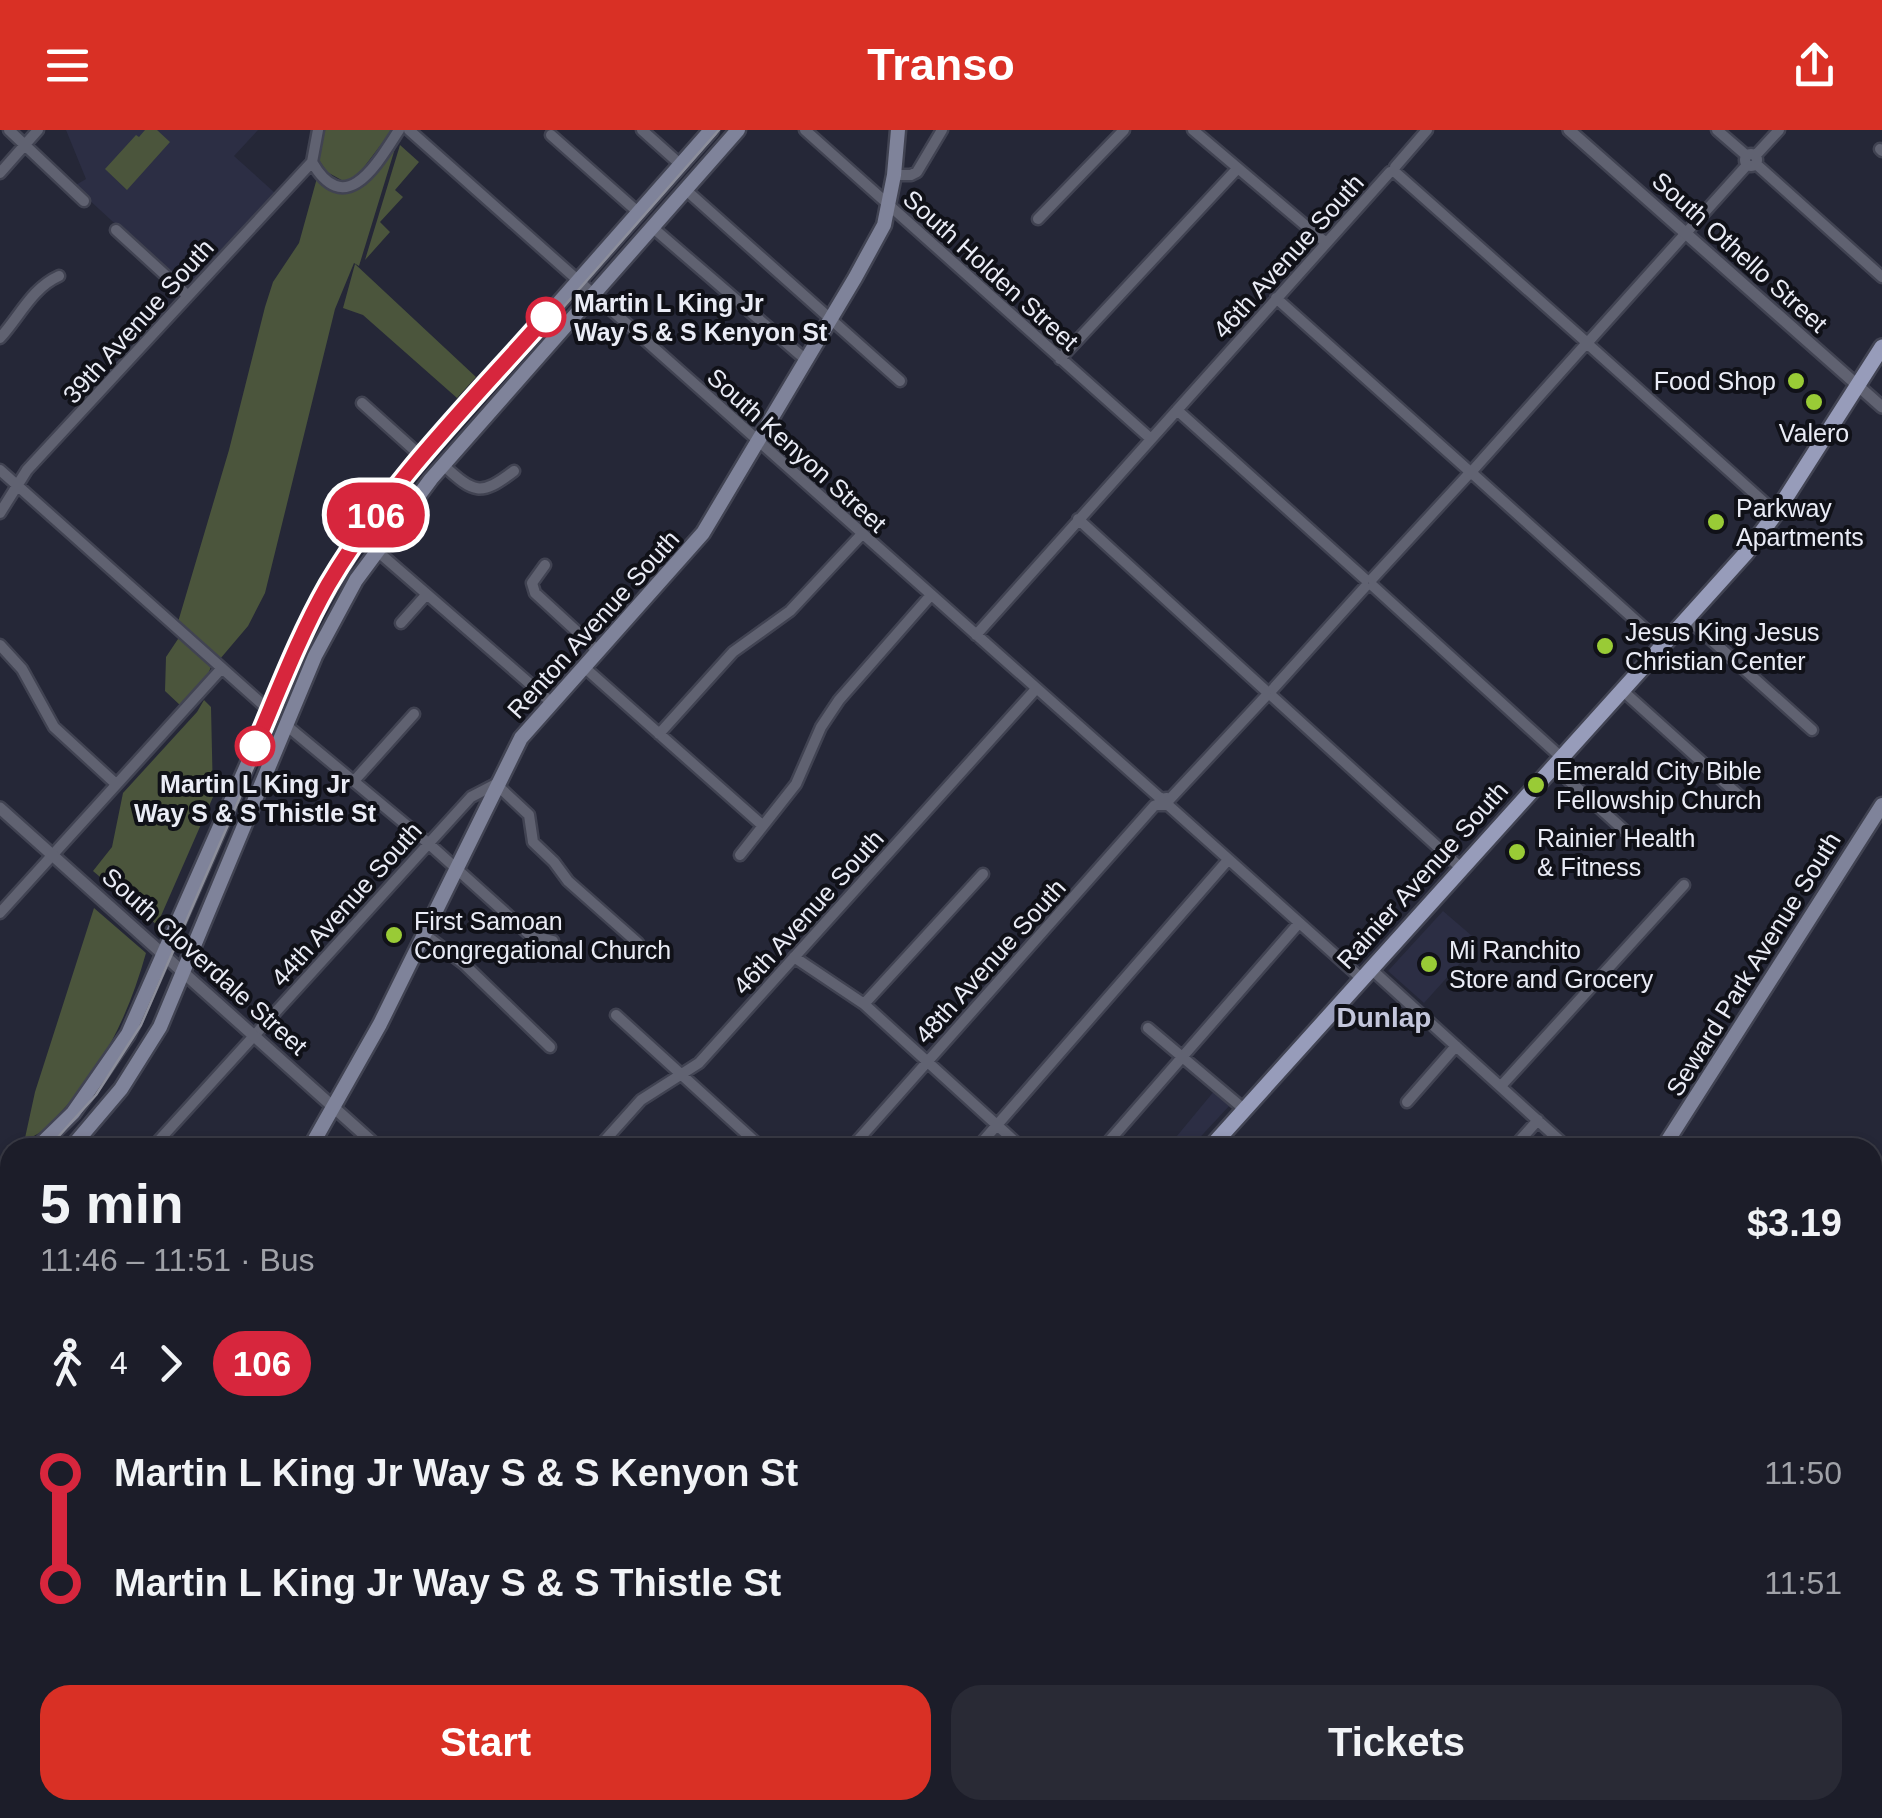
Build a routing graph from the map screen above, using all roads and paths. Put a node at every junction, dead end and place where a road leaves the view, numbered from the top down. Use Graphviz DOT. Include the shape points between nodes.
graph roads {
  1 [pos="10,130"];
  2 [pos="38,130"];
  3 [pos="318,130"];
  4 [pos="399,130"];
  5 [pos="409,130"];
  6 [pos="642,130"];
  7 [pos="711,130"];
  8 [pos="738,130"];
  9 [pos="805,130"];
  10 [pos="898,130"];
  11 [pos="942,130"];
  12 [pos="1124,130"];
  13 [pos="1193,130"];
  14 [pos="1427,130"];
  15 [pos="1569,130"];
  16 [pos="1718,130"];
  17 [pos="1779,130"];
  18 [pos="550,136"];
  19 [pos="24,145"];
  20 [pos="1751,160"];
  21 [pos="312,162"];
  22 [pos="681,165"];
  23 [pos="1238,169"];
  24 [pos="1393,170"];
  25 [pos="0,173"];
  26 [pos="894,175"];
  27 [pos="686,190"];
  28 [pos="84,201"];
  29 [pos="889,206"];
  30 [pos="639,213"];
  31 [pos="1038,219"];
  32 [pos="652,228"];
  33 [pos="116,230"];
  34 [pos="1686,234"];
  35 [pos="1325,242"];
  36 [pos="59,276"];
  37 [pos="1882,277"];
  38 [pos="577,282"];
  39 [pos="187,295"];
  40 [pos="594,296"];
  41 [pos="1276,298"];
  42 [pos="831,318"];
  43 [pos="0,338"];
  44 [pos="1587,343"];
  45 [pos="1882,346"];
  46 [pos="1060,359"];
  47 [pos="806,360"];
  48 [pos="900,381"];
  49 [pos="1857,385"];
  50 [pos="362,403"];
  51 [pos="1882,408"];
  52 [pos="1177,410"];
  53 [pos="1150,439"];
  54 [pos="758,442"];
  55 [pos="422,457"];
  56 [pos="444,465"];
  57 [pos="0,470"];
  58 [pos="514,471"];
  59 [pos="1471,472"];
  60 [pos="18,486"];
  61 [pos="1776,512"];
  62 [pos="0,513"];
  63 [pos="1078,519"];
  64 [pos="862,534"];
  65 [pos="376,550"];
  66 [pos="545,565"];
  67 [pos="1369,583"];
  68 [pos="931,594"];
  69 [pos="426,595"];
  70 [pos="1688,618"];
  71 [pos="401,623"];
  72 [pos="976,635"];
  73 [pos="0,645"];
  74 [pos="1664,646"];
  75 [pos="598,651"];
  76 [pos="584,667"];
  77 [pos="222,668"];
  78 [pos="1036,689"];
  79 [pos="1623,691"];
  80 [pos="1269,693"];
  81 [pos="552,703"];
  82 [pos="270,711"];
  83 [pos="414,714"];
  84 [pos="286,724"];
  85 [pos="1812,730"];
  86 [pos="659,734"];
  87 [pos="1558,763"];
  88 [pos="354,781"];
  89 [pos="116,784"];
  90 [pos="496,784"];
  91 [pos="1744,800"];
  92 [pos="1164,802"];
  93 [pos="1882,805"];
  94 [pos="0,808"];
  95 [pos="762,825"];
  96 [pos="1625,831"];
  97 [pos="428,843"];
  98 [pos="740,855"];
  99 [pos="53,856"];
  100 [pos="1228,860"];
  101 [pos="456,868"];
  102 [pos="1462,868"];
  103 [pos="983,874"];
  104 [pos="1684,884"];
  105 [pos="0,913"];
  106 [pos="1299,923"];
  107 [pos="424,934"];
  108 [pos="553,941"];
  109 [pos="638,943"];
  110 [pos="163,953"];
  111 [pos="794,957"];
  112 [pos="184,971"];
  113 [pos="1367,974"];
  114 [pos="864,1004"];
  115 [pos="616,1015"];
  116 [pos="1148,1028"];
  117 [pos="254,1035"];
  118 [pos="1456,1046"];
  119 [pos="550,1047"];
  120 [pos="1182,1057"];
  121 [pos="926,1063"];
  122 [pos="682,1076"];
  123 [pos="1501,1086"];
  124 [pos="1407,1102"];
  125 [pos="335,1108"];
  126 [pos="1244,1110"];
  127 [pos="1538,1120"];
  128 [pos="997,1126"];
  129 [pos="47,1138"];
  130 [pos="79,1138"];
  131 [pos="161,1138"];
  132 [pos="316,1138"];
  133 [pos="368,1138"];
  134 [pos="607,1138"];
  135 [pos="751,1138"];
  136 [pos="860,1138"];
  137 [pos="986,1138"];
  138 [pos="1011,1138"];
  139 [pos="1111,1138"];
  140 [pos="1219,1138"];
  141 [pos="1522,1138"];
  142 [pos="1557,1138"];
  143 [pos="1669,1138"];
  1 -- 19 [label="street"];
  2 -- 19 [label="street"];
  3 -- 21 [label="street"];
  4 -- 21 [label="street" via="364,178 344,188"];
  5 -- 38 [label="street, South Kenyon Street"];
  6 -- 22 [label="street"];
  7 -- 22 [label="main road"];
  8 -- 27 [label="main road"];
  9 -- 29 [label="street, South Holden Street"];
  10 -- 26 [label="main road, Renton Avenue South"];
  11 -- 26 [label="street" via="917,172"];
  12 -- 31 [label="street"];
  13 -- 23 [label="street"];
  14 -- 24 [label="street, 46th Avenue South"];
  15 -- 34 [label="street, South Othello Street"];
  16 -- 20 [label="street"];
  17 -- 20 [label="street, 48th Avenue South"];
  18 -- 30 [label="street"];
  19 -- 25 [label="street"];
  19 -- 28 [label="street"];
  20 -- 34 [label="street, 48th Avenue South"];
  20 -- 37 [label="street"];
  21 -- 39 [label="street, 39th Avenue South"];
  22 -- 30 [label="main road"];
  23 -- 35 [label="street"];
  23 -- 46 [label="street"];
  24 -- 35 [label="street, 46th Avenue South"];
  24 -- 44 [label="street"];
  26 -- 29 [label="main road, Renton Avenue South"];
  27 -- 32 [label="main road"];
  27 -- 42 [label="street"];
  29 -- 42 [label="main road, Renton Avenue South" via="878,239"];
  29 -- 46 [label="street, South Holden Street"];
  30 -- 38 [label="main road"];
  32 -- 40 [label="main road"];
  32 -- 47 [label="street"];
  33 -- 39 [label="street"];
  34 -- 44 [label="street, 48th Avenue South"];
  34 -- 49 [label="street, South Othello Street"];
  35 -- 41 [label="street, 46th Avenue South"];
  36 -- 43 [label="street" via="40,284"];
  38 -- 40 [label="street, South Kenyon Street"];
  38 -- 55 [label="main road"];
  39 -- 60 [label="street, 39th Avenue South"];
  40 -- 54 [label="street, South Kenyon Street"];
  40 -- 56 [label="main road"];
  41 -- 52 [label="street, 46th Avenue South"];
  41 -- 59 [label="street"];
  42 -- 47 [label="main road, Renton Avenue South"];
  42 -- 48 [label="street"];
  44 -- 59 [label="street, 48th Avenue South"];
  44 -- 61 [label="street"];
  45 -- 49 [label="main road, Rainier Avenue South"];
  46 -- 53 [label="street, South Holden Street"];
  47 -- 54 [label="main road, Renton Avenue South"];
  49 -- 51 [label="street, South Othello Street"];
  49 -- 61 [label="main road, Rainier Avenue South"];
  50 -- 55 [label="street"];
  52 -- 53 [label="street, 46th Avenue South"];
  52 -- 67 [label="street"];
  53 -- 63 [label="street, 46th Avenue South"];
  54 -- 64 [label="street, South Kenyon Street"];
  54 -- 75 [label="main road, Renton Avenue South" via="703,534"];
  55 -- 82 [label="main road" via="328,586"];
  56 -- 58 [label="street" via="480,490"];
  56 -- 65 [label="main road"];
  57 -- 60 [label="street"];
  59 -- 67 [label="street, 48th Avenue South"];
  59 -- 74 [label="street"];
  60 -- 62 [label="street, 39th Avenue South"];
  60 -- 77 [label="street"];
  61 -- 70 [label="main road, Rainier Avenue South"];
  63 -- 72 [label="street, 46th Avenue South"];
  63 -- 80 [label="street"];
  64 -- 68 [label="street, South Kenyon Street"];
  64 -- 86 [label="street" via="790,611 732,652"];
  65 -- 69 [label="street"];
  65 -- 84 [label="main road" via="331,624"];
  66 -- 75 [label="street" via="532,582 534,593"];
  67 -- 80 [label="street, 48th Avenue South"];
  67 -- 87 [label="street"];
  68 -- 72 [label="street, South Kenyon Street"];
  68 -- 95 [label="street" via="828,714 796,784"];
  69 -- 71 [label="street"];
  69 -- 81 [label="street"];
  70 -- 74 [label="main road, Rainier Avenue South"];
  70 -- 85 [label="street"];
  72 -- 78 [label="street, South Kenyon Street"];
  73 -- 89 [label="street" via="54,726"];
  74 -- 79 [label="main road, Rainier Avenue South"];
  75 -- 76 [label="main road, Renton Avenue South"];
  76 -- 81 [label="main road, Renton Avenue South"];
  76 -- 86 [label="street"];
  77 -- 82 [label="street"];
  77 -- 89 [label="street"];
  78 -- 92 [label="street, South Kenyon Street"];
  78 -- 111 [label="street, 46th Avenue South"];
  79 -- 87 [label="main road, Rainier Avenue South"];
  79 -- 91 [label="street"];
  80 -- 92 [label="street, 48th Avenue South"];
  80 -- 102 [label="street"];
  81 -- 90 [label="main road, Renton Avenue South" via="521,738"];
  82 -- 110 [label="main road"];
  83 -- 88 [label="street"];
  84 -- 88 [label="street"];
  84 -- 112 [label="main road"];
  86 -- 95 [label="street"];
  87 -- 96 [label="street"];
  87 -- 102 [label="main road, Rainier Avenue South"];
  88 -- 97 [label="street"];
  89 -- 99 [label="street"];
  90 -- 97 [label="street, 44th Avenue South" via="471,797"];
  90 -- 101 [label="main road, Renton Avenue South"];
  90 -- 109 [label="street" via="529,815 533,842"];
  92 -- 100 [label="street, South Kenyon Street"];
  92 -- 121 [label="street, 48th Avenue South"];
  93 -- 143 [label="main road, Seward Park Avenue South"];
  94 -- 99 [label="street, South Cloverdale Street"];
  95 -- 98 [label="street"];
  97 -- 101 [label="street"];
  97 -- 117 [label="street, 44th Avenue South"];
  99 -- 105 [label="street"];
  99 -- 110 [label="street, South Cloverdale Street"];
  100 -- 106 [label="street, South Kenyon Street"];
  100 -- 128 [label="street"];
  101 -- 107 [label="main road, Renton Avenue South"];
  101 -- 108 [label="street" via="530,936"];
  102 -- 113 [label="main road, Rainier Avenue South"];
  103 -- 114 [label="street"];
  104 -- 123 [label="street"];
  106 -- 113 [label="street, South Kenyon Street"];
  106 -- 120 [label="street"];
  107 -- 119 [label="street"];
  107 -- 125 [label="main road, Renton Avenue South"];
  110 -- 112 [label="street, South Cloverdale Street"];
  110 -- 129 [label="main road" via="115,1057"];
  111 -- 114 [label="street"];
  111 -- 122 [label="street, 46th Avenue South"];
  112 -- 117 [label="street, South Cloverdale Street"];
  112 -- 130 [label="main road" via="136,1068"];
  113 -- 118 [label="street, South Kenyon Street"];
  113 -- 126 [label="main road, Rainier Avenue South"];
  114 -- 121 [label="street"];
  115 -- 122 [label="street"];
  116 -- 120 [label="street"];
  117 -- 125 [label="street, South Cloverdale Street"];
  117 -- 131 [label="street, 44th Avenue South"];
  118 -- 123 [label="street, South Kenyon Street"];
  118 -- 124 [label="street"];
  120 -- 126 [label="street"];
  120 -- 139 [label="street"];
  121 -- 128 [label="street"];
  121 -- 136 [label="street, 48th Avenue South"];
  122 -- 134 [label="street, 46th Avenue South" via="641,1100"];
  122 -- 135 [label="street"];
  123 -- 127 [label="street, South Kenyon Street"];
  125 -- 132 [label="main road, Renton Avenue South"];
  125 -- 133 [label="street, South Cloverdale Street"];
  126 -- 140 [label="main road, Rainier Avenue South"];
  127 -- 141 [label="street"];
  127 -- 142 [label="street, South Kenyon Street"];
  128 -- 137 [label="street"];
  128 -- 138 [label="street"];
}
